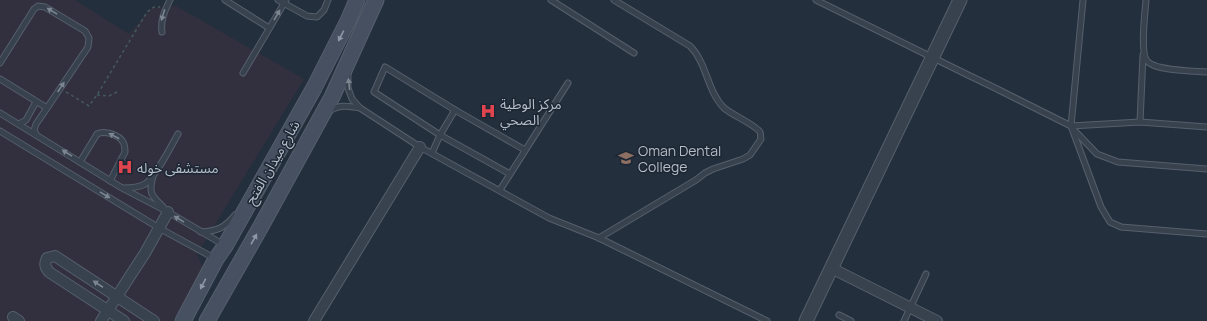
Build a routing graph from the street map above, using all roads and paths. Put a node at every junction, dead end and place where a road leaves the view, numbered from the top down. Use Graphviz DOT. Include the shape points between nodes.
graph roads {
  1 [pos="170,0"];
  2 [pos="225,0"];
  3 [pos="278,0"];
  4 [pos="328,0"];
  5 [pos="356,0"];
  6 [pos="376,0"];
  7 [pos="551,0"];
  8 [pos="614,0"];
  9 [pos="816,0"];
  10 [pos="960,0"];
  11 [pos="1083,0"];
  12 [pos="1146,0"];
  13 [pos="285,2"];
  14 [pos="166,8"];
  15 [pos="269,28"];
  16 [pos="162,32"];
  17 [pos="1143,52"];
  18 [pos="634,53"];
  19 [pos="350,57"];
  20 [pos="932,57"];
  21 [pos="0,63"];
  22 [pos="1207,72"];
  23 [pos="243,73"];
  24 [pos="0,79"];
  25 [pos="568,83"];
  26 [pos="60,88"];
  27 [pos="119,91"];
  28 [pos="97,95"];
  29 [pos="36,102"];
  30 [pos="46,108"];
  31 [pos="360,108"];
  32 [pos="454,110"];
  33 [pos="0,113"];
  34 [pos="320,119"];
  35 [pos="1140,122"];
  36 [pos="19,124"];
  37 [pos="1071,126"];
  38 [pos="1207,127"];
  39 [pos="0,131"];
  40 [pos="37,134"];
  41 [pos="178,134"];
  42 [pos="440,135"];
  43 [pos="420,147"];
  44 [pos="525,150"];
  45 [pos="432,153"];
  46 [pos="80,162"];
  47 [pos="1207,169"];
  48 [pos="510,174"];
  49 [pos="154,175"];
  50 [pos="110,181"];
  51 [pos="122,188"];
  52 [pos="500,190"];
  53 [pos="254,193"];
  54 [pos="168,212"];
  55 [pos="159,228"];
  56 [pos="201,232"];
  57 [pos="1207,234"];
  58 [pos="598,238"];
  59 [pos="225,246"];
  60 [pos="216,259"];
  61 [pos="237,262"];
  62 [pos="831,268"];
  63 [pos="926,274"];
  64 [pos="117,297"];
  65 [pos="911,308"];
  66 [pos="108,311"];
  67 [pos="839,315"];
  68 [pos="101,321"];
  69 [pos="124,321"];
  70 [pos="154,321"];
  71 [pos="183,321"];
  72 [pos="207,321"];
  73 [pos="314,321"];
  74 [pos="767,321"];
  75 [pos="806,321"];
  76 [pos="851,321"];
  77 [pos="904,321"];
  78 [pos="937,321"];
  1 -- 14 [label="lane"];
  2 -- 15 [label="lane"];
  3 -- 13 [label="lane"];
  4 -- 13 [label="lane" via="324,10 317,17 307,16"];
  5 -- 53 [label="main road, شارع ميدان الفتح, one-way" via="314,88"];
  6 -- 19 [label="main road, شارع ميدان الفتح"];
  7 -- 18 [label="lane"];
  8 -- 58 [label="lane" via="690,46 719,102 760,132 761,138 750,155 705,173"];
  9 -- 20 [label="lane"];
  10 -- 20 [label="street"];
  11 -- 37 [label="lane"];
  12 -- 17 [label="lane"];
  15 -- 13 [label="lane, one-way"];
  14 -- 16 [label="lane, one-way" via="160,25"];
  14 -- 28 [label="path" via="154,7 147,12"];
  15 -- 23 [label="lane"];
  17 -- 22 [label="lane" via="1147,61 1158,68"];
  17 -- 35 [label="lane"];
  31 -- 19 [label="lane, one-way" via="352,99 348,88"];
  19 -- 34 [label="main road, شارع ميدان الفتح"];
  20 -- 37 [label="lane"];
  20 -- 62 [label="street"];
  26 -- 21 [label="lane, one-way" via="88,47 89,38 86,31 45,7 38,6 34,9"];
  24 -- 29 [label="lane"];
  25 -- 44 [label="lane"];
  26 -- 28 [label="path" via="89,106"];
  26 -- 30 [label="lane"];
  27 -- 28 [label="path" via="110,96"];
  29 -- 30 [label="lane"];
  29 -- 36 [label="lane" via="26,120"];
  30 -- 40 [label="lane" via="36,124 34,130"];
  31 -- 34 [label="lane" via="337,106"];
  31 -- 43 [label="lane"];
  32 -- 42 [label="lane"];
  32 -- 42 [label="lane" via="385,67 374,92"];
  32 -- 44 [label="lane"];
  33 -- 36 [label="lane"];
  61 -- 34 [label="main road, شارع ميدان الفتح, one-way"];
  35 -- 37 [label="lane"];
  35 -- 38 [label="lane"];
  36 -- 40 [label="lane"];
  37 -- 47 [label="lane" via="1097,154 1118,162"];
  37 -- 57 [label="lane" via="1101,207 1110,222 1121,227"];
  39 -- 55 [label="lane, one-way"];
  46 -- 40 [label="lane, one-way"];
  41 -- 49 [label="lane"];
  42 -- 45 [label="lane"];
  42 -- 48 [label="lane"];
  43 -- 45 [label="lane"];
  43 -- 73 [label="street"];
  44 -- 48 [label="lane"];
  45 -- 52 [label="lane"];
  46 -- 50 [label="lane"];
  50 -- 46 [label="lane, one-way" via="125,152 124,144 116,136 106,132 97,134"];
  48 -- 52 [label="lane"];
  49 -- 51 [label="lane" via="145,184 135,188"];
  49 -- 54 [label="lane" via="152,195"];
  50 -- 51 [label="lane"];
  51 -- 54 [label="lane"];
  52 -- 58 [label="lane" via="549,218"];
  53 -- 56 [label="lane" via="223,227"];
  53 -- 59 [label="main road, شارع ميدان الفتح"];
  54 -- 55 [label="street"];
  56 -- 54 [label="lane, one-way"];
  55 -- 60 [label="lane"];
  55 -- 64 [label="street"];
  56 -- 59 [label="lane"];
  58 -- 74 [label="lane"];
  59 -- 60 [label="main road, شارع ميدان الفتح"];
  59 -- 61 [label="main road"];
  60 -- 61 [label="main road"];
  60 -- 71 [label="main road, شارع ميدان الفتح, one-way"];
  61 -- 72 [label="main road, شارع ميدان الفتح"];
  62 -- 65 [label="street"];
  62 -- 75 [label="street"];
  63 -- 65 [label="lane"];
  64 -- 66 [label="street"];
  64 -- 66 [label="street, one-way" via="55,256 47,258 45,262 49,272"];
  64 -- 70 [label="street"];
  65 -- 77 [label="lane"];
  65 -- 78 [label="street"];
  66 -- 68 [label="street"];
  66 -- 69 [label="street"];
  67 -- 76 [label="lane"];
}
